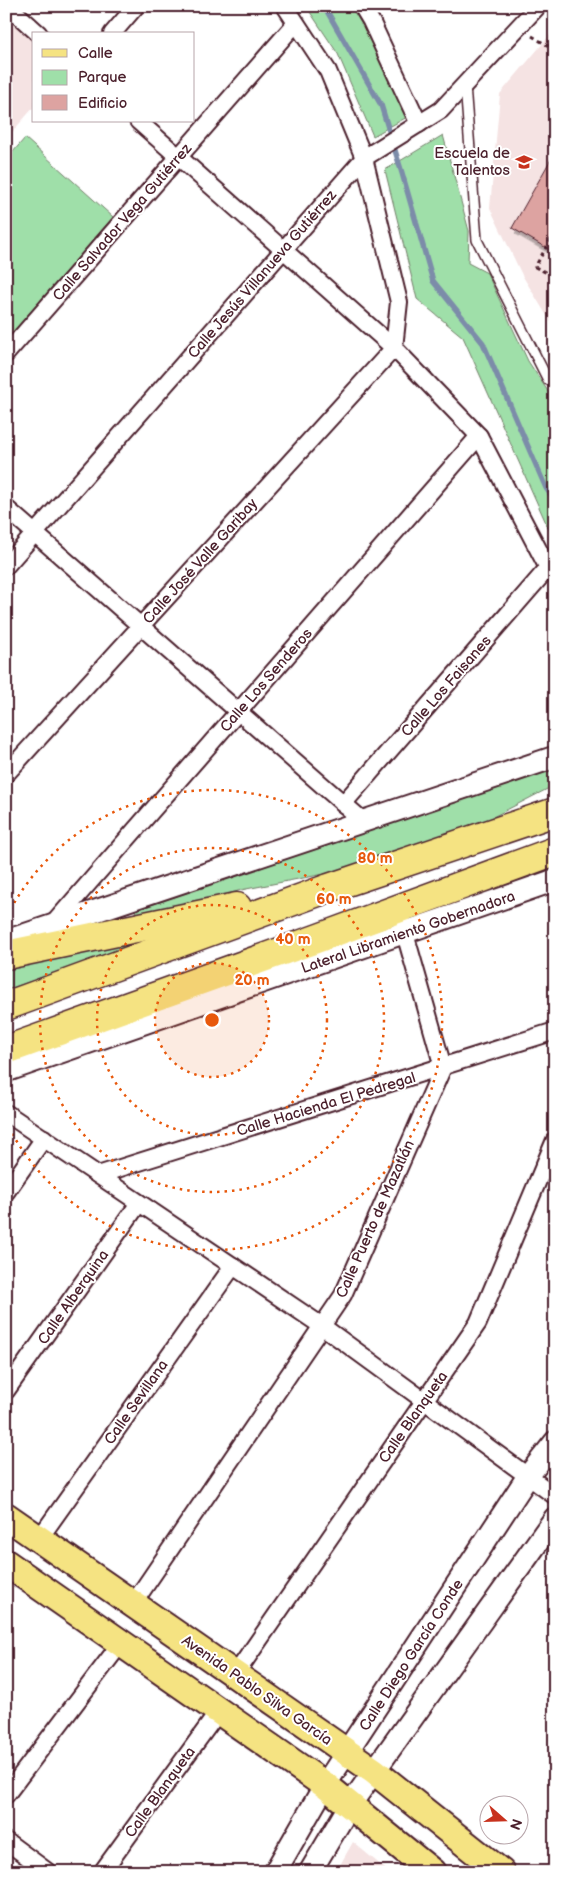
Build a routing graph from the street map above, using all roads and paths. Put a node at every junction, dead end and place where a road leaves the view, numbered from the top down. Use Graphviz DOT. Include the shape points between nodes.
graph roads {
  1 [pos="8,6"];
  2 [pos="136,6"];
  3 [pos="285,6"];
  4 [pos="538,6"];
  5 [pos="367,9"];
  6 [pos="296,22"];
  7 [pos="518,28"];
  8 [pos="37,32"];
  9 [pos="114,32"];
  10 [pos="555,50"];
  11 [pos="465,84"];
  12 [pos="139,122"];
  13 [pos="420,124"];
  14 [pos="371,154"];
  15 [pos="178,157"];
  16 [pos="555,232"];
  17 [pos="284,250"];
  18 [pos="555,277"];
  19 [pos="394,348"];
  20 [pos="6,354"];
  21 [pos="555,381"];
  22 [pos="479,436"];
  23 [pos="6,508"];
  24 [pos="35,533"];
  25 [pos="6,566"];
  26 [pos="551,571"];
  27 [pos="140,626"];
  28 [pos="238,712"];
  29 [pos="555,757"];
  30 [pos="6,774"];
  31 [pos="555,799"];
  32 [pos="343,804"];
  33 [pos="555,812"];
  34 [pos="362,820"];
  35 [pos="502,831"];
  36 [pos="555,851"];
  37 [pos="555,880"];
  38 [pos="329,888"];
  39 [pos="402,921"];
  40 [pos="53,924"];
  41 [pos="6,941"];
  42 [pos="6,955"];
  43 [pos="6,1006"];
  44 [pos="555,1031"];
  45 [pos="6,1050"];
  46 [pos="443,1067"];
  47 [pos="6,1071"];
  48 [pos="6,1113"];
  49 [pos="44,1138"];
  50 [pos="555,1140"];
  51 [pos="98,1175"];
  52 [pos="6,1192"];
  53 [pos="139,1203"];
  54 [pos="233,1266"];
  55 [pos="322,1326"];
  56 [pos="6,1390"];
  57 [pos="424,1401"];
  58 [pos="555,1442"];
  59 [pos="528,1476"];
  60 [pos="555,1496"];
  61 [pos="6,1516"];
  62 [pos="555,1518"];
  63 [pos="39,1539"];
  64 [pos="6,1563"];
  65 [pos="132,1604"];
  66 [pos="121,1643"];
  67 [pos="235,1675"];
  68 [pos="219,1711"];
  69 [pos="347,1752"];
  70 [pos="374,1771"];
  71 [pos="325,1785"];
  72 [pos="6,1795"];
  73 [pos="350,1805"];
  74 [pos="6,1841"];
  75 [pos="48,1872"];
  76 [pos="102,1872"];
  77 [pos="275,1872"];
  78 [pos="310,1872"];
  79 [pos="432,1872"];
  80 [pos="501,1872"];
  1 -- 8 [label="street"];
  2 -- 9 [label="street"];
  3 -- 6 [label="street"];
  4 -- 7 [label="street, Calle Jesús Villanueva Gutiérrez"];
  5 -- 13 [label="street"];
  6 -- 14 [label="street" via="328,71"];
  6 -- 15 [label="street, Calle Salvador Vega Gutiérrez"];
  7 -- 10 [label="path"];
  7 -- 11 [label="street, Calle Jesús Villanueva Gutiérrez"];
  11 -- 13 [label="street, Calle Jesús Villanueva Gutiérrez" via="440,110"];
  11 -- 21 [label="lane" via="477,240 548,380"];
  12 -- 15 [label="street"];
  13 -- 14 [label="street, Calle Jesús Villanueva Gutiérrez"];
  14 -- 17 [label="street, Calle Jesús Villanueva Gutiérrez"];
  14 -- 19 [label="street" via="399,302"];
  15 -- 17 [label="street"];
  15 -- 20 [label="street, Calle Salvador Vega Gutiérrez"];
  16 -- 18 [label="path" via="535,267"];
  17 -- 19 [label="street"];
  17 -- 24 [label="street, Calle Jesús Villanueva Gutiérrez"];
  19 -- 22 [label="street"];
  19 -- 27 [label="street, Calle José Valle Garibay"];
  22 -- 26 [label="street"];
  22 -- 28 [label="street, Calle Los Senderos"];
  23 -- 24 [label="street"];
  24 -- 25 [label="street, Calle Jesús Villanueva Gutiérrez"];
  24 -- 27 [label="street"];
  26 -- 32 [label="street, Calle Los Faisanes"];
  27 -- 28 [label="street"];
  27 -- 30 [label="street, Calle José Valle Garibay"];
  28 -- 32 [label="street"];
  28 -- 40 [label="street, Calle Los Senderos"];
  29 -- 34 [label="street"];
  31 -- 35 [label="highway"];
  32 -- 34 [label="street"];
  33 -- 35 [label="highway"];
  34 -- 40 [label="street"];
  35 -- 38 [label="highway"];
  36 -- 39 [label="highway"];
  37 -- 39 [label="street, Lateral Libramiento Gobernadora"];
  38 -- 42 [label="highway"];
  38 -- 43 [label="highway"];
  39 -- 45 [label="highway"];
  39 -- 46 [label="street"];
  39 -- 47 [label="street, Lateral Libramiento Gobernadora"];
  40 -- 41 [label="street"];
  44 -- 46 [label="street, Calle Hacienda El Pedregal"];
  46 -- 51 [label="street, Calle Hacienda El Pedregal"];
  46 -- 55 [label="street, Calle Puerto de Mazatlán" via="343,1295"];
  48 -- 49 [label="street"];
  49 -- 51 [label="street"];
  49 -- 52 [label="street"];
  50 -- 57 [label="street, Calle Blanqueta" via="478,1324"];
  51 -- 53 [label="street"];
  53 -- 54 [label="street"];
  53 -- 56 [label="street, Calle Alberquina"];
  54 -- 55 [label="street"];
  54 -- 63 [label="street, Calle Sevillana"];
  55 -- 57 [label="street"];
  55 -- 65 [label="street, Calle Puerto de Mazatlán"];
  57 -- 59 [label="street"];
  57 -- 67 [label="street, Calle Blanqueta"];
  58 -- 59 [label="street, Calle Diego García Conde"];
  59 -- 60 [label="street"];
  59 -- 69 [label="street, Calle Diego García Conde"];
  61 -- 63 [label="main road, Avenida Pablo Silva García"];
  62 -- 70 [label="street"];
  63 -- 65 [label="main road, Avenida Pablo Silva García"];
  64 -- 66 [label="main road"];
  65 -- 67 [label="main road, Avenida Pablo Silva García"];
  66 -- 68 [label="main road"];
  66 -- 72 [label="street"];
  67 -- 69 [label="main road, Avenida Pablo Silva García"];
  68 -- 71 [label="main road"];
  68 -- 76 [label="street, Calle Blanqueta"];
  69 -- 70 [label="main road, Avenida Pablo Silva García"];
  69 -- 71 [label="street, Calle Diego García Conde"];
  70 -- 73 [label="street"];
  70 -- 80 [label="main road, Avenida Pablo Silva García"];
  71 -- 73 [label="main road"];
  71 -- 77 [label="street, Calle Diego García Conde"];
  73 -- 78 [label="street"];
  73 -- 79 [label="main road"];
  74 -- 75 [label="street"];
}
